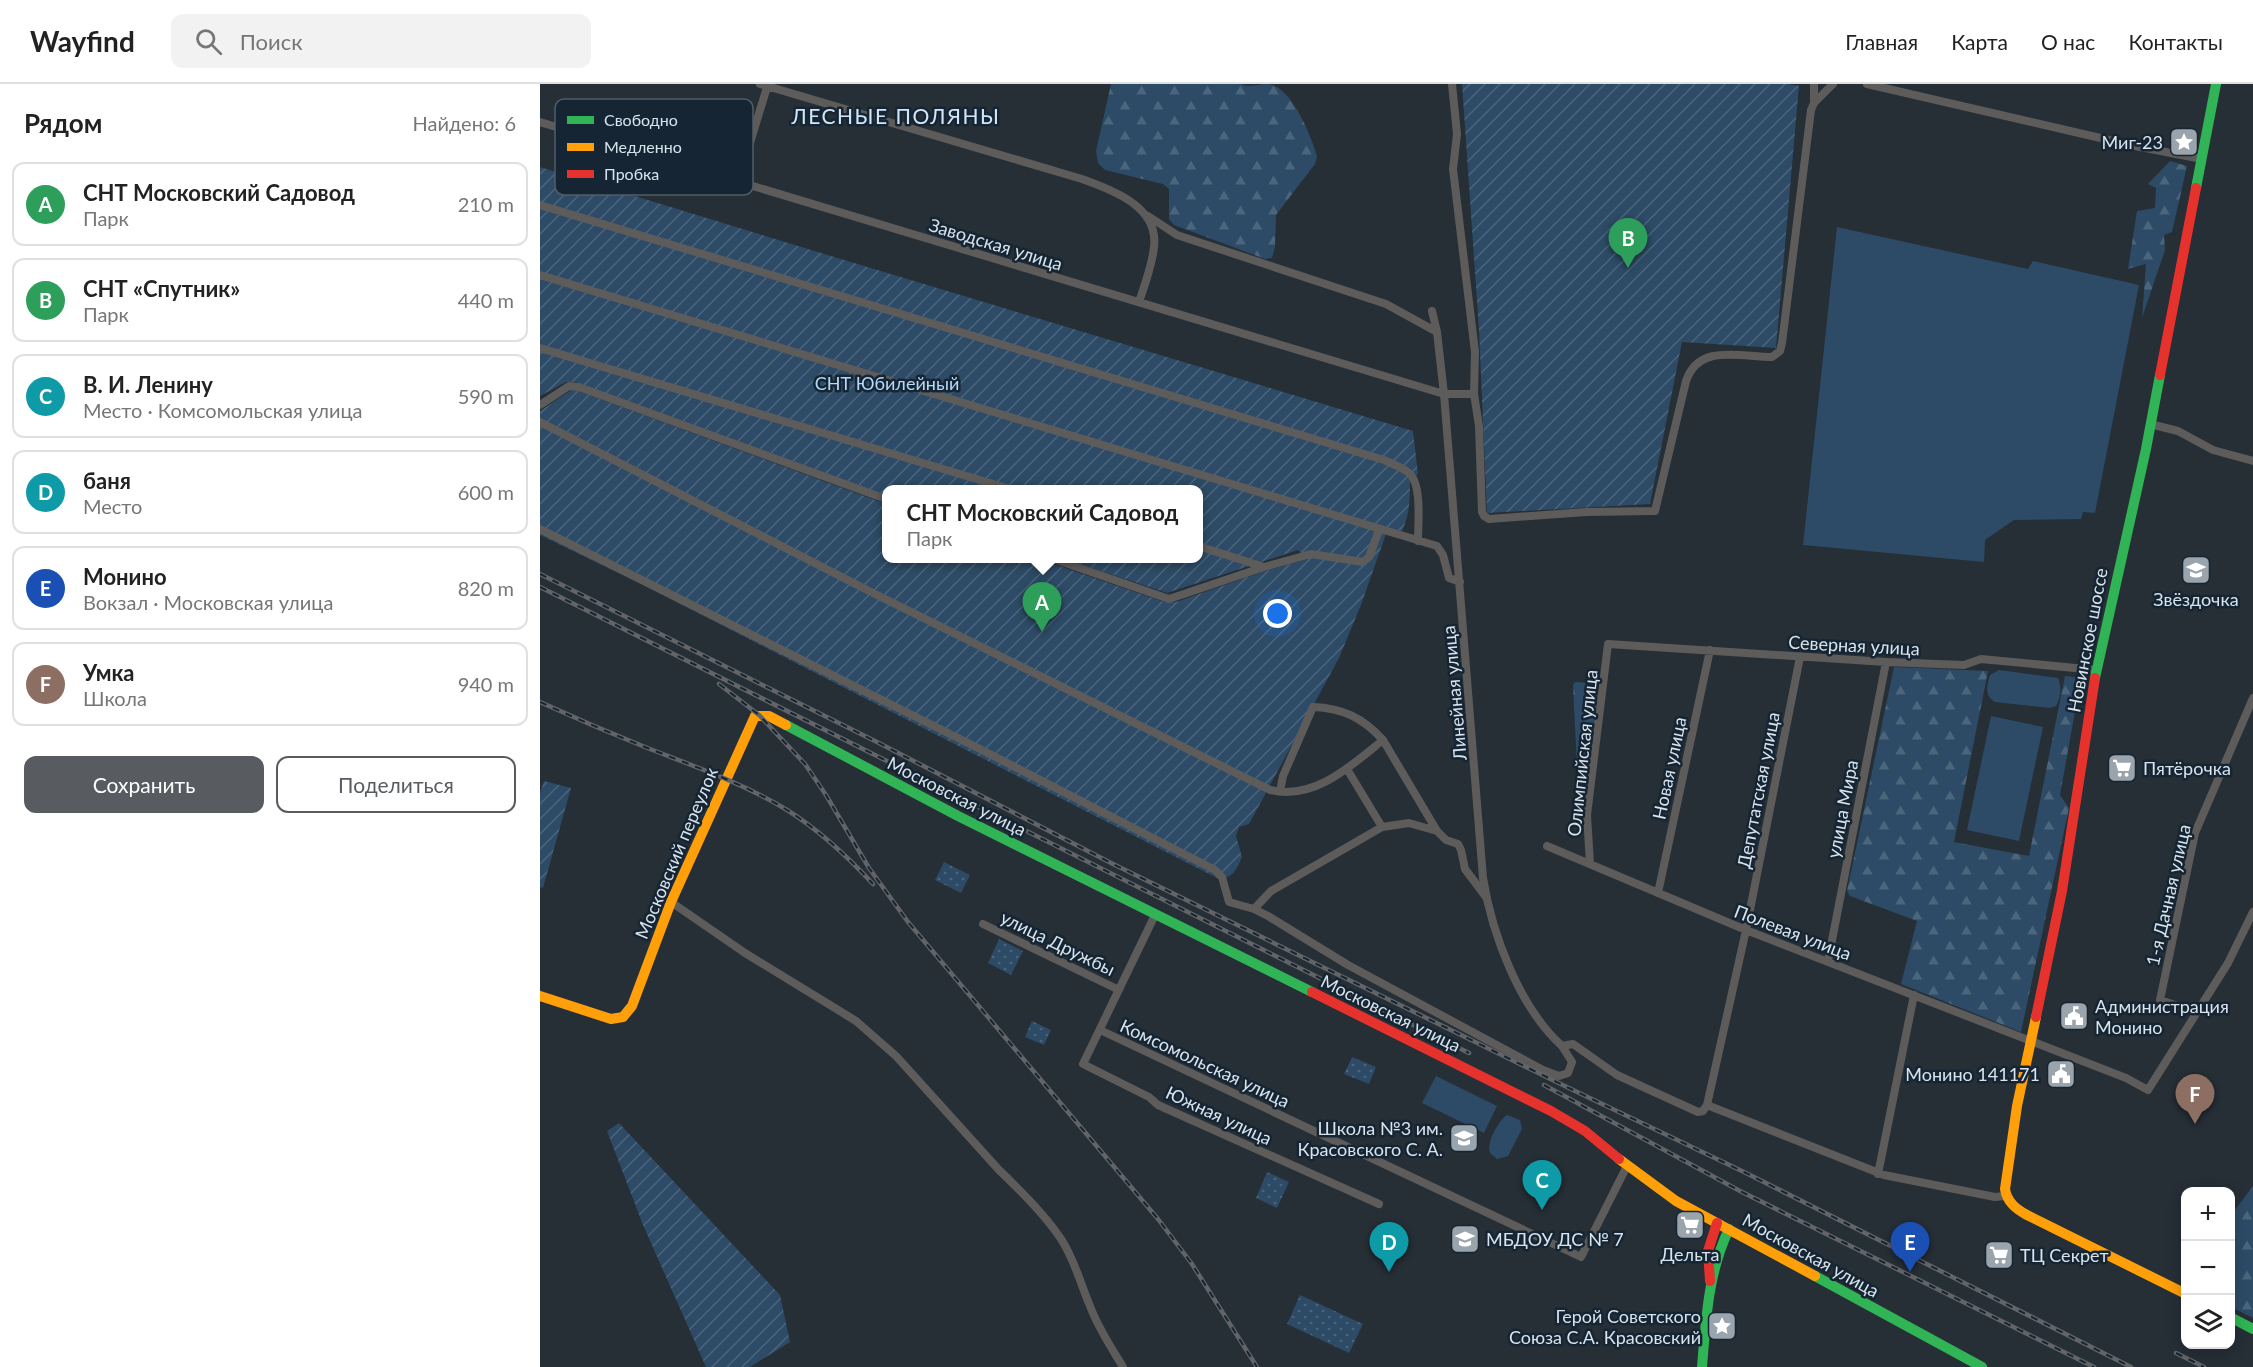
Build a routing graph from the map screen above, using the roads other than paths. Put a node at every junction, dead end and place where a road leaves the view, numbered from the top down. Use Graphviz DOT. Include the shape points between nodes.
graph roads {
  1 [pos="1452,84"];
  2 [pos="1814,84"];
  3 [pos="1833,84"];
  4 [pos="1868,84"];
  5 [pos="2216,84"];
  6 [pos="765,85"];
  7 [pos="1814,103"];
  8 [pos="540,122"];
  9 [pos="555,127"];
  10 [pos="753,128"];
  11 [pos="2202,159"];
  12 [pos="753,186"];
  13 [pos="540,205"];
  14 [pos="1145,213"];
  15 [pos="540,275"];
  16 [pos="1139,302"];
  17 [pos="1432,311"];
  18 [pos="1437,332"];
  19 [pos="540,348"];
  20 [pos="1444,394"];
  21 [pos="1474,394"];
  22 [pos="540,405"];
  23 [pos="540,422"];
  24 [pos="2150,424"];
  25 [pos="2253,461"];
  26 [pos="1000,485"];
  27 [pos="882,498"];
  28 [pos="540,529"];
  29 [pos="1379,530"];
  30 [pos="1418,541"];
  31 [pos="1203,548"];
  32 [pos="1065,563"];
  33 [pos="1264,567"];
  34 [pos="1460,582"];
  35 [pos="1608,644"];
  36 [pos="1710,650"];
  37 [pos="1800,657"];
  38 [pos="1886,662"];
  39 [pos="2096,670"];
  40 [pos="2253,698"];
  41 [pos="769,716"];
  42 [pos="1383,740"];
  43 [pos="1347,769"];
  44 [pos="1280,791"];
  45 [pos="1382,827"];
  46 [pos="1437,831"];
  47 [pos="1547,846"];
  48 [pos="1590,864"];
  49 [pos="1658,893"];
  50 [pos="1486,897"];
  51 [pos="671,902"];
  52 [pos="1254,909"];
  53 [pos="2253,912"];
  54 [pos="1155,915"];
  55 [pos="983,924"];
  56 [pos="1746,930"];
  57 [pos="1828,961"];
  58 [pos="1119,990"];
  59 [pos="1914,995"];
  60 [pos="540,996"];
  61 [pos="2197,1012"];
  62 [pos="1100,1030"];
  63 [pos="2031,1042"];
  64 [pos="1566,1046"];
  65 [pos="1600,1065"];
  66 [pos="1571,1067"];
  67 [pos="1707,1105"];
  68 [pos="1627,1166"];
  69 [pos="1878,1174"];
  70 [pos="2003,1198"];
  71 [pos="1379,1204"];
  72 [pos="1717,1223"];
  73 [pos="1729,1229"];
  74 [pos="1711,1281"];
  75 [pos="2181,1292"];
  76 [pos="2235,1320"];
  77 [pos="2253,1329"];
  78 [pos="1123,1367"];
  79 [pos="1702,1367"];
  80 [pos="1982,1367"];
  1 -- 21 [label="street" via="1457,134 1454,169 1475,352"];
  2 -- 7 [label="street"];
  3 -- 7 [label="street"];
  4 -- 11 [label="street"];
  5 -- 11 [label="street, Новинское шоссе"];
  6 -- 10 [label="street"];
  6 -- 14 [label="street" via="1106,187"];
  7 -- 21 [label="street" via="1780,351 1772,357 1709,356 1694,366 1686,381 1655,511 1489,519 1484,516"];
  8 -- 9 [label="street, Заводская улица"];
  11 -- 24 [label="street, Новинское шоссе"];
  12 -- 16 [label="street, Заводская улица"];
  13 -- 30 [label="street" via="1384,460 1413,478 1418,493"];
  14 -- 16 [label="street" via="1153,227 1154,248"];
  14 -- 18 [label="street" via="1177,235 1386,304"];
  15 -- 29 [label="street"];
  16 -- 20 [label="street, Заводская улица"];
  17 -- 18 [label="street, Линейная улица"];
  18 -- 20 [label="street, Линейная улица"];
  19 -- 26 [label="street"];
  20 -- 21 [label="street, Заводская улица"];
  20 -- 34 [label="street, Линейная улица"];
  22 -- 27 [label="street" via="569,386 579,387"];
  23 -- 44 [label="street" via="880,596 1270,790"];
  24 -- 25 [label="street" via="2178,431 2213,450"];
  24 -- 39 [label="street, Новинское шоссе"];
  28 -- 52 [label="street" via="1215,870 1222,877 1229,902"];
  29 -- 30 [label="street"];
  29 -- 33 [label="street" via="1369,557 1363,562 1315,553"];
  30 -- 34 [label="street" via="1440,548 1449,578"];
  31 -- 33 [label="street"];
  32 -- 33 [label="street" via="1169,599"];
  34 -- 50 [label="street, Линейная улица"];
  35 -- 36 [label="street, Северная улица"];
  35 -- 48 [label="street, Олимпийская улица" via="1587,815"];
  36 -- 37 [label="street, Северная улица"];
  36 -- 49 [label="street, Новая улица"];
  37 -- 38 [label="street, Северная улица"];
  37 -- 56 [label="street, Депутатская улица"];
  38 -- 39 [label="street, Северная улица" via="1964,665 1981,659"];
  38 -- 57 [label="street, улица Мира"];
  39 -- 63 [label="street, Новинское шоссе" via="2062,891"];
  40 -- 61 [label="street, 1-я Дачная улица" via="2195,833 2160,1000"];
  41 -- 51 [label="street, Московский переулок" via="755,716"];
  41 -- 54 [label="street, Московская улица"];
  42 -- 43 [label="street"];
  42 -- 44 [label="street" via="1341,710 1313,707"];
  42 -- 46 [label="street"];
  43 -- 44 [label="street" via="1314,786"];
  43 -- 45 [label="street"];
  45 -- 46 [label="street" via="1409,823"];
  45 -- 52 [label="street" via="1271,891"];
  46 -- 50 [label="street" via="1458,844 1465,869"];
  47 -- 48 [label="street, Полевая улица"];
  48 -- 49 [label="street, Полевая улица"];
  49 -- 56 [label="street, Полевая улица"];
  50 -- 64 [label="street, Линейная улица" via="1513,975 1541,1022"];
  51 -- 60 [label="street, Московский переулок" via="632,1006 623,1017 611,1019"];
  51 -- 78 [label="street" via="856,1021 896,1056 1061,1238 1100,1329"];
  52 -- 66 [label="street" via="1348,965 1543,1070 1559,1076"];
  53 -- 61 [label="street" via="2228,963"];
  54 -- 58 [label="street, Комсомольская улица"];
  54 -- 68 [label="street, Московская улица" via="1551,1111 1585,1131"];
  55 -- 58 [label="street, улица Дружбы"];
  56 -- 57 [label="street, Полевая улица"];
  56 -- 67 [label="street, Депутатская улица"];
  57 -- 59 [label="street, Полевая улица"];
  58 -- 62 [label="street, Комсомольская улица"];
  59 -- 63 [label="street, Полевая улица"];
  59 -- 69 [label="street"];
  61 -- 63 [label="street, Полевая улица" via="2148,1090"];
  62 -- 68 [label="street, Комсомольская улица" via="1581,1257"];
  62 -- 71 [label="street, Южная улица" via="1083,1064 1158,1105"];
  63 -- 70 [label="street, Новинское шоссе"];
  64 -- 65 [label="street" via="1573,1044"];
  64 -- 66 [label="street"];
  65 -- 66 [label="street" via="1582,1058"];
  65 -- 67 [label="street" via="1686,1108 1702,1111"];
  67 -- 69 [label="street"];
  68 -- 72 [label="street, Московская улица" via="1676,1201"];
  69 -- 70 [label="street"];
  70 -- 75 [label="street" via="2027,1215"];
  72 -- 73 [label="street, Московская улица"];
  72 -- 74 [label="street" via="1710,1235 1707,1264"];
  73 -- 74 [label="street" via="1720,1245"];
  73 -- 80 [label="street, Московская улица"];
  74 -- 79 [label="street"];
  76 -- 77 [label="street"];
}
